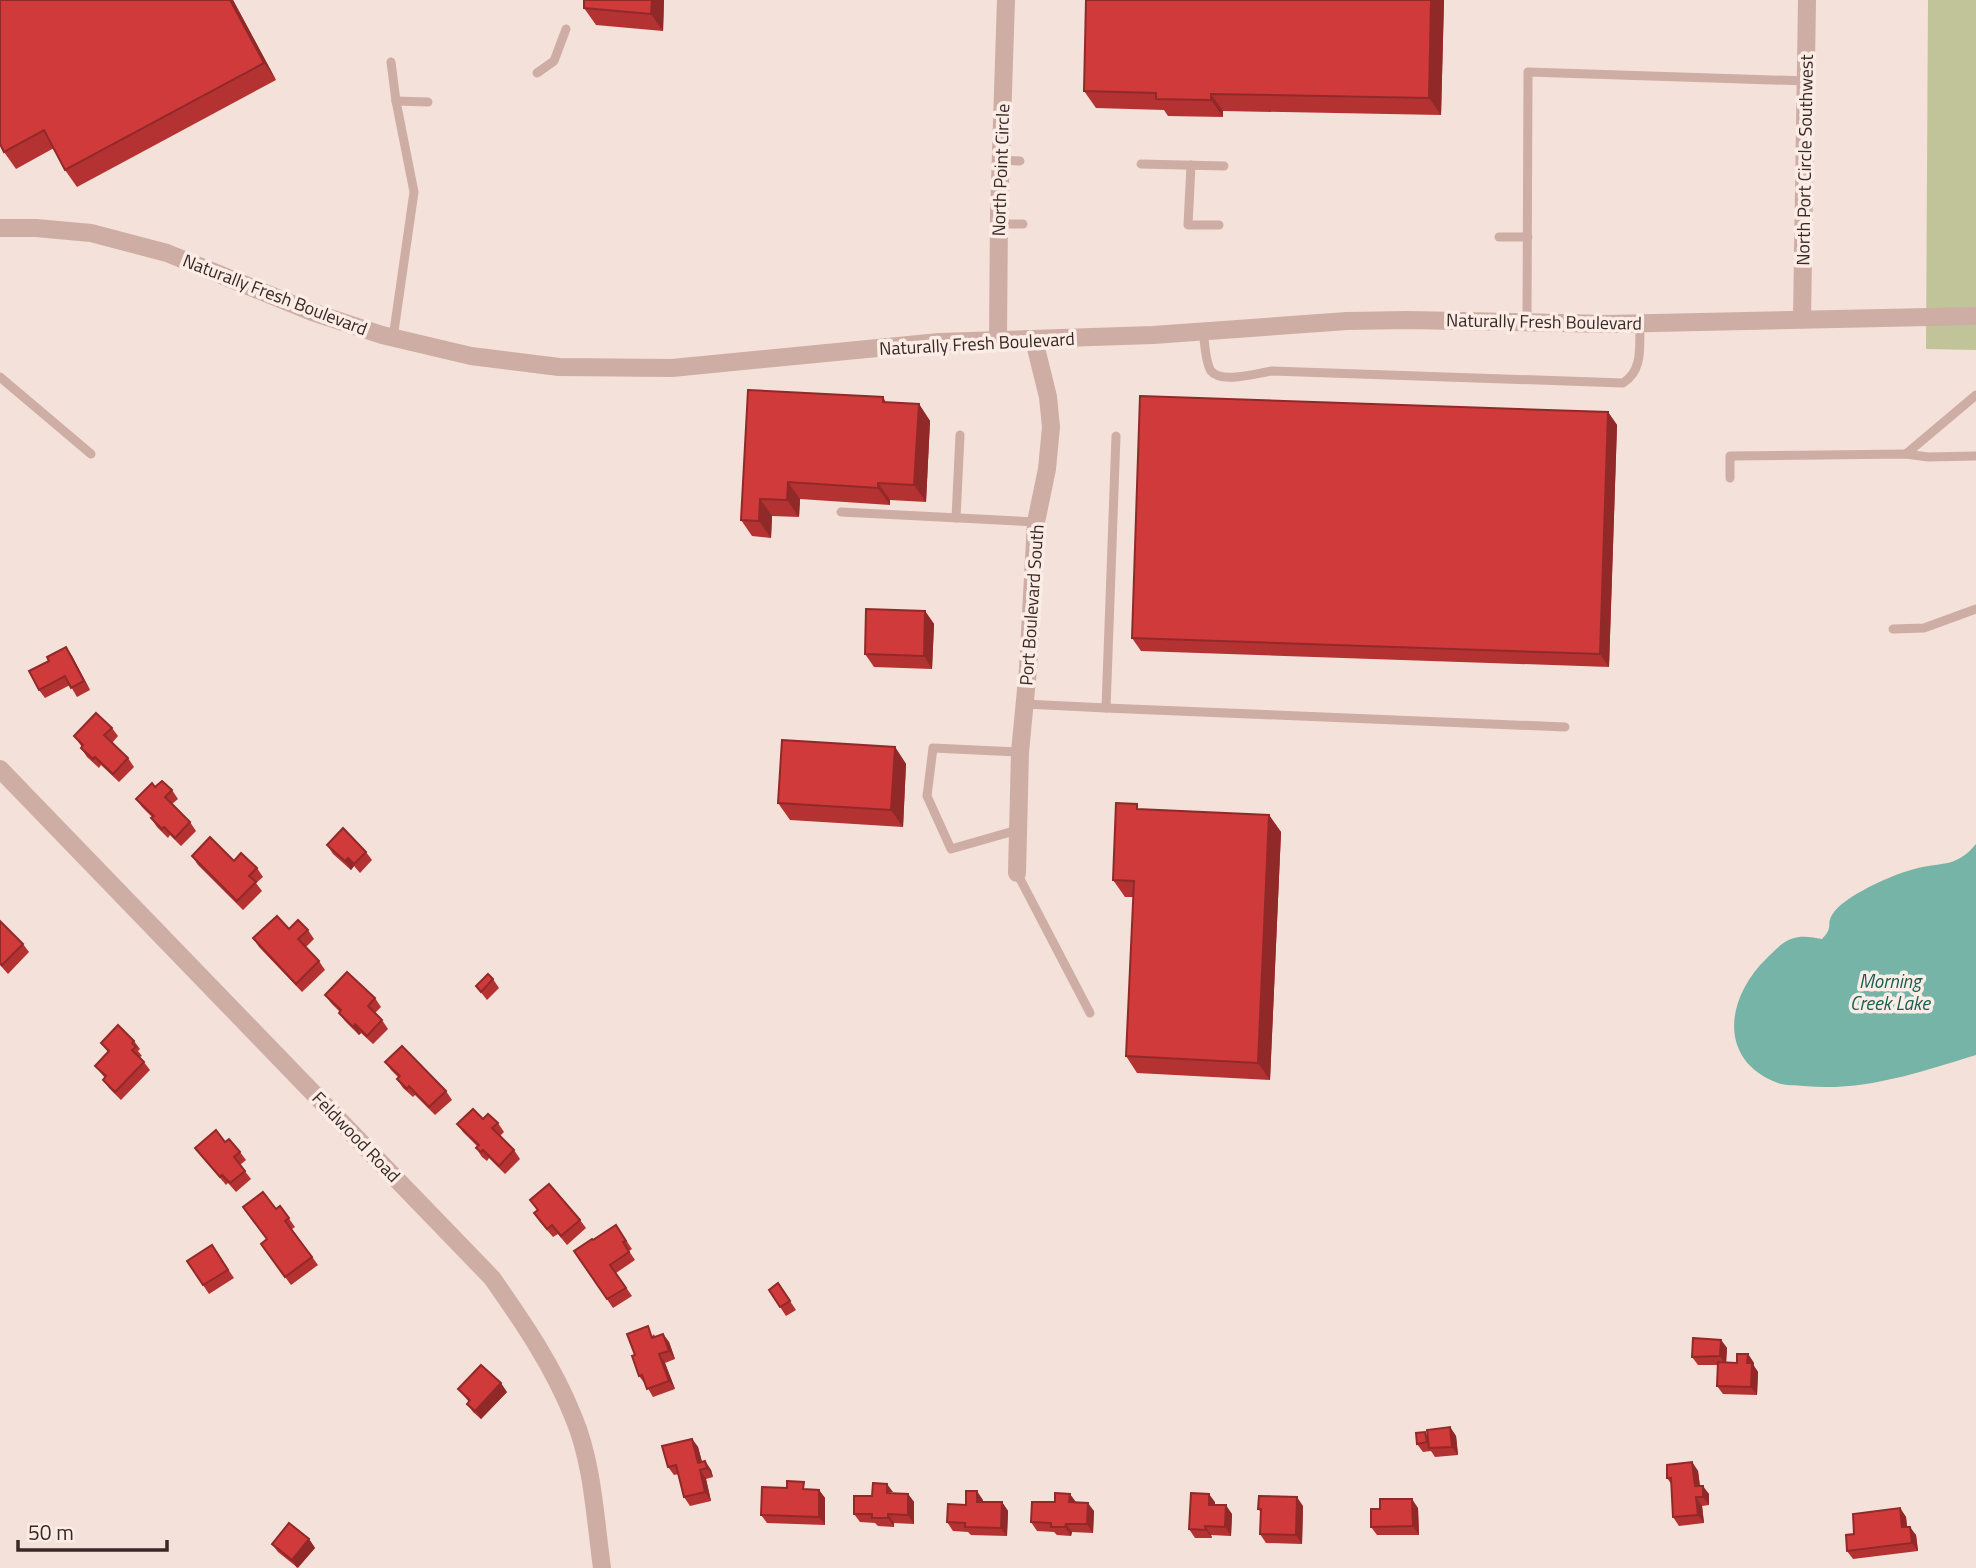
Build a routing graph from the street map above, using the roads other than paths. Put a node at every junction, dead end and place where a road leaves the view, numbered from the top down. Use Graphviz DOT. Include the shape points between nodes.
graph roads {
  1 [pos="1006,0"];
  2 [pos="1807,0"];
  3 [pos="566,29"];
  4 [pos="391,62"];
  5 [pos="537,73"];
  6 [pos="1807,81"];
  7 [pos="396,101"];
  8 [pos="428,102"];
  9 [pos="1001,160"];
  10 [pos="1020,161"];
  11 [pos="1140,164"];
  12 [pos="1191,165"];
  13 [pos="1224,166"];
  14 [pos="999,224"];
  15 [pos="1023,224"];
  16 [pos="1219,225"];
  17 [pos="0,228"];
  18 [pos="1499,237"];
  19 [pos="1528,237"];
  20 [pos="1976,316"];
  21 [pos="1802,319"];
  22 [pos="1527,323"];
  23 [pos="1640,323"];
  24 [pos="1203,331"];
  25 [pos="393,338"];
  26 [pos="998,339"];
  27 [pos="1034,340"];
  28 [pos="0,377"];
  29 [pos="1976,395"];
  30 [pos="960,435"];
  31 [pos="1116,436"];
  32 [pos="92,454"];
  33 [pos="1906,454"];
  34 [pos="1976,456"];
  35 [pos="1730,478"];
  36 [pos="841,512"];
  37 [pos="956,518"];
  38 [pos="1036,522"];
  39 [pos="1976,609"];
  40 [pos="1893,629"];
  41 [pos="1025,704"];
  42 [pos="1106,708"];
  43 [pos="1565,727"];
  44 [pos="1020,752"];
  45 [pos="0,769"];
  46 [pos="1017,830"];
  47 [pos="1017,873"];
  48 [pos="1090,1013"];
  49 [pos="602,1568"];
  1 -- 9 [label="street, North Point Circle"];
  2 -- 6 [label="street, North Port Circle Southwest"];
  3 -- 5 [label="lane" via="554,61"];
  4 -- 7 [label="lane"];
  6 -- 19 [label="lane" via="1528,72"];
  6 -- 21 [label="street, North Port Circle Southwest"];
  7 -- 8 [label="lane"];
  7 -- 25 [label="lane" via="414,192"];
  9 -- 10 [label="lane"];
  9 -- 14 [label="street, North Point Circle"];
  11 -- 12 [label="lane"];
  12 -- 13 [label="lane"];
  12 -- 16 [label="lane" via="1188,225"];
  14 -- 15 [label="lane"];
  14 -- 26 [label="street, North Point Circle"];
  17 -- 25 [label="street, Naturally Fresh Boulevard" via="91,233 167,253 312,312"];
  18 -- 19 [label="lane"];
  19 -- 22 [label="lane"];
  20 -- 21 [label="street, Naturally Fresh Boulevard"];
  21 -- 23 [label="street, Naturally Fresh Boulevard"];
  22 -- 23 [label="street, Naturally Fresh Boulevard"];
  22 -- 24 [label="street, Naturally Fresh Boulevard" via="1359,321"];
  23 -- 24 [label="lane" via="1638,362 1633,377 1623,383 1272,371 1219,377 1210,370"];
  24 -- 27 [label="street, Naturally Fresh Boulevard"];
  25 -- 26 [label="street, Naturally Fresh Boulevard" via="471,356 559,367 672,368"];
  26 -- 27 [label="street, Naturally Fresh Boulevard"];
  27 -- 38 [label="street, Port Boulevard South" via="1051,427"];
  28 -- 32 [label="lane"];
  29 -- 33 [label="lane"];
  30 -- 37 [label="lane"];
  31 -- 42 [label="lane"];
  33 -- 34 [label="lane"];
  33 -- 35 [label="lane" via="1730,456"];
  36 -- 37 [label="lane"];
  37 -- 38 [label="lane"];
  38 -- 41 [label="street, Port Boulevard South"];
  39 -- 40 [label="lane" via="1924,628"];
  41 -- 42 [label="lane"];
  41 -- 44 [label="street, Port Boulevard South"];
  42 -- 43 [label="lane"];
  44 -- 46 [label="street, Port Boulevard South"];
  44 -- 46 [label="lane" via="933,748 927,796 951,849"];
  45 -- 49 [label="street, Feldwood Road" via="492,1278 537,1342 574,1417 587,1463"];
  46 -- 47 [label="street, Port Boulevard South"];
  47 -- 48 [label="lane"];
}
